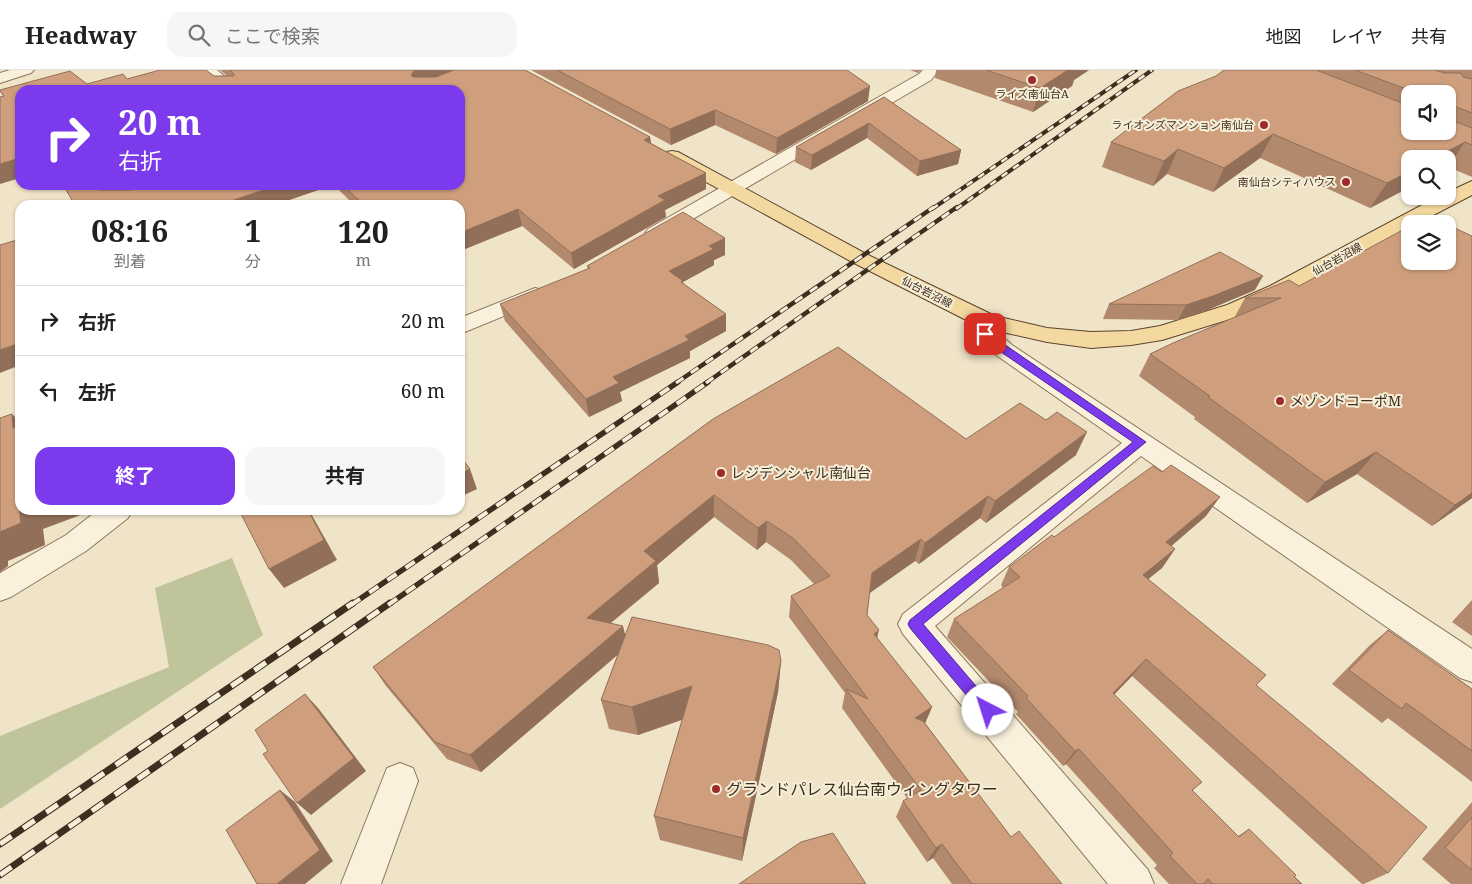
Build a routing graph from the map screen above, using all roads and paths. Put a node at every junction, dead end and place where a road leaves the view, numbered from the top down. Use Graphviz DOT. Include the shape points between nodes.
graph roads {
  1 [pos="26,70"];
  2 [pos="208,70"];
  3 [pos="932,70"];
  4 [pos="0,78"];
  5 [pos="226,85"];
  6 [pos="656,147"];
  7 [pos="731,188"];
  8 [pos="1472,188"];
  9 [pos="642,241"];
  10 [pos="549,290"];
  11 [pos="988,322"];
  12 [pos="465,325"];
  13 [pos="1141,442"];
  14 [pos="112,515"];
  15 [pos="0,588"];
  16 [pos="1472,667"];
  17 [pos="400,781"];
  18 [pos="360,884"];
  19 [pos="1134,884"];
  1 -- 4 [label="street"];
  2 -- 5 [label="street"];
  3 -- 7 [label="street"];
  6 -- 7 [label="main road, 仙台岩沼線"];
  7 -- 9 [label="street"];
  7 -- 11 [label="main road, 仙台岩沼線" via="861,259"];
  8 -- 11 [label="main road, 仙台岩沼線" via="1278,291 1220,316 1162,333 1091,340 1047,335"];
  10 -- 12 [label="street"];
  11 -- 13 [label="street" via="985,334 1004,350"];
  13 -- 16 [label="street"];
  13 -- 19 [label="street" via="914,624"];
  14 -- 15 [label="street" via="76,543"];
  17 -- 18 [label="street"];
}
